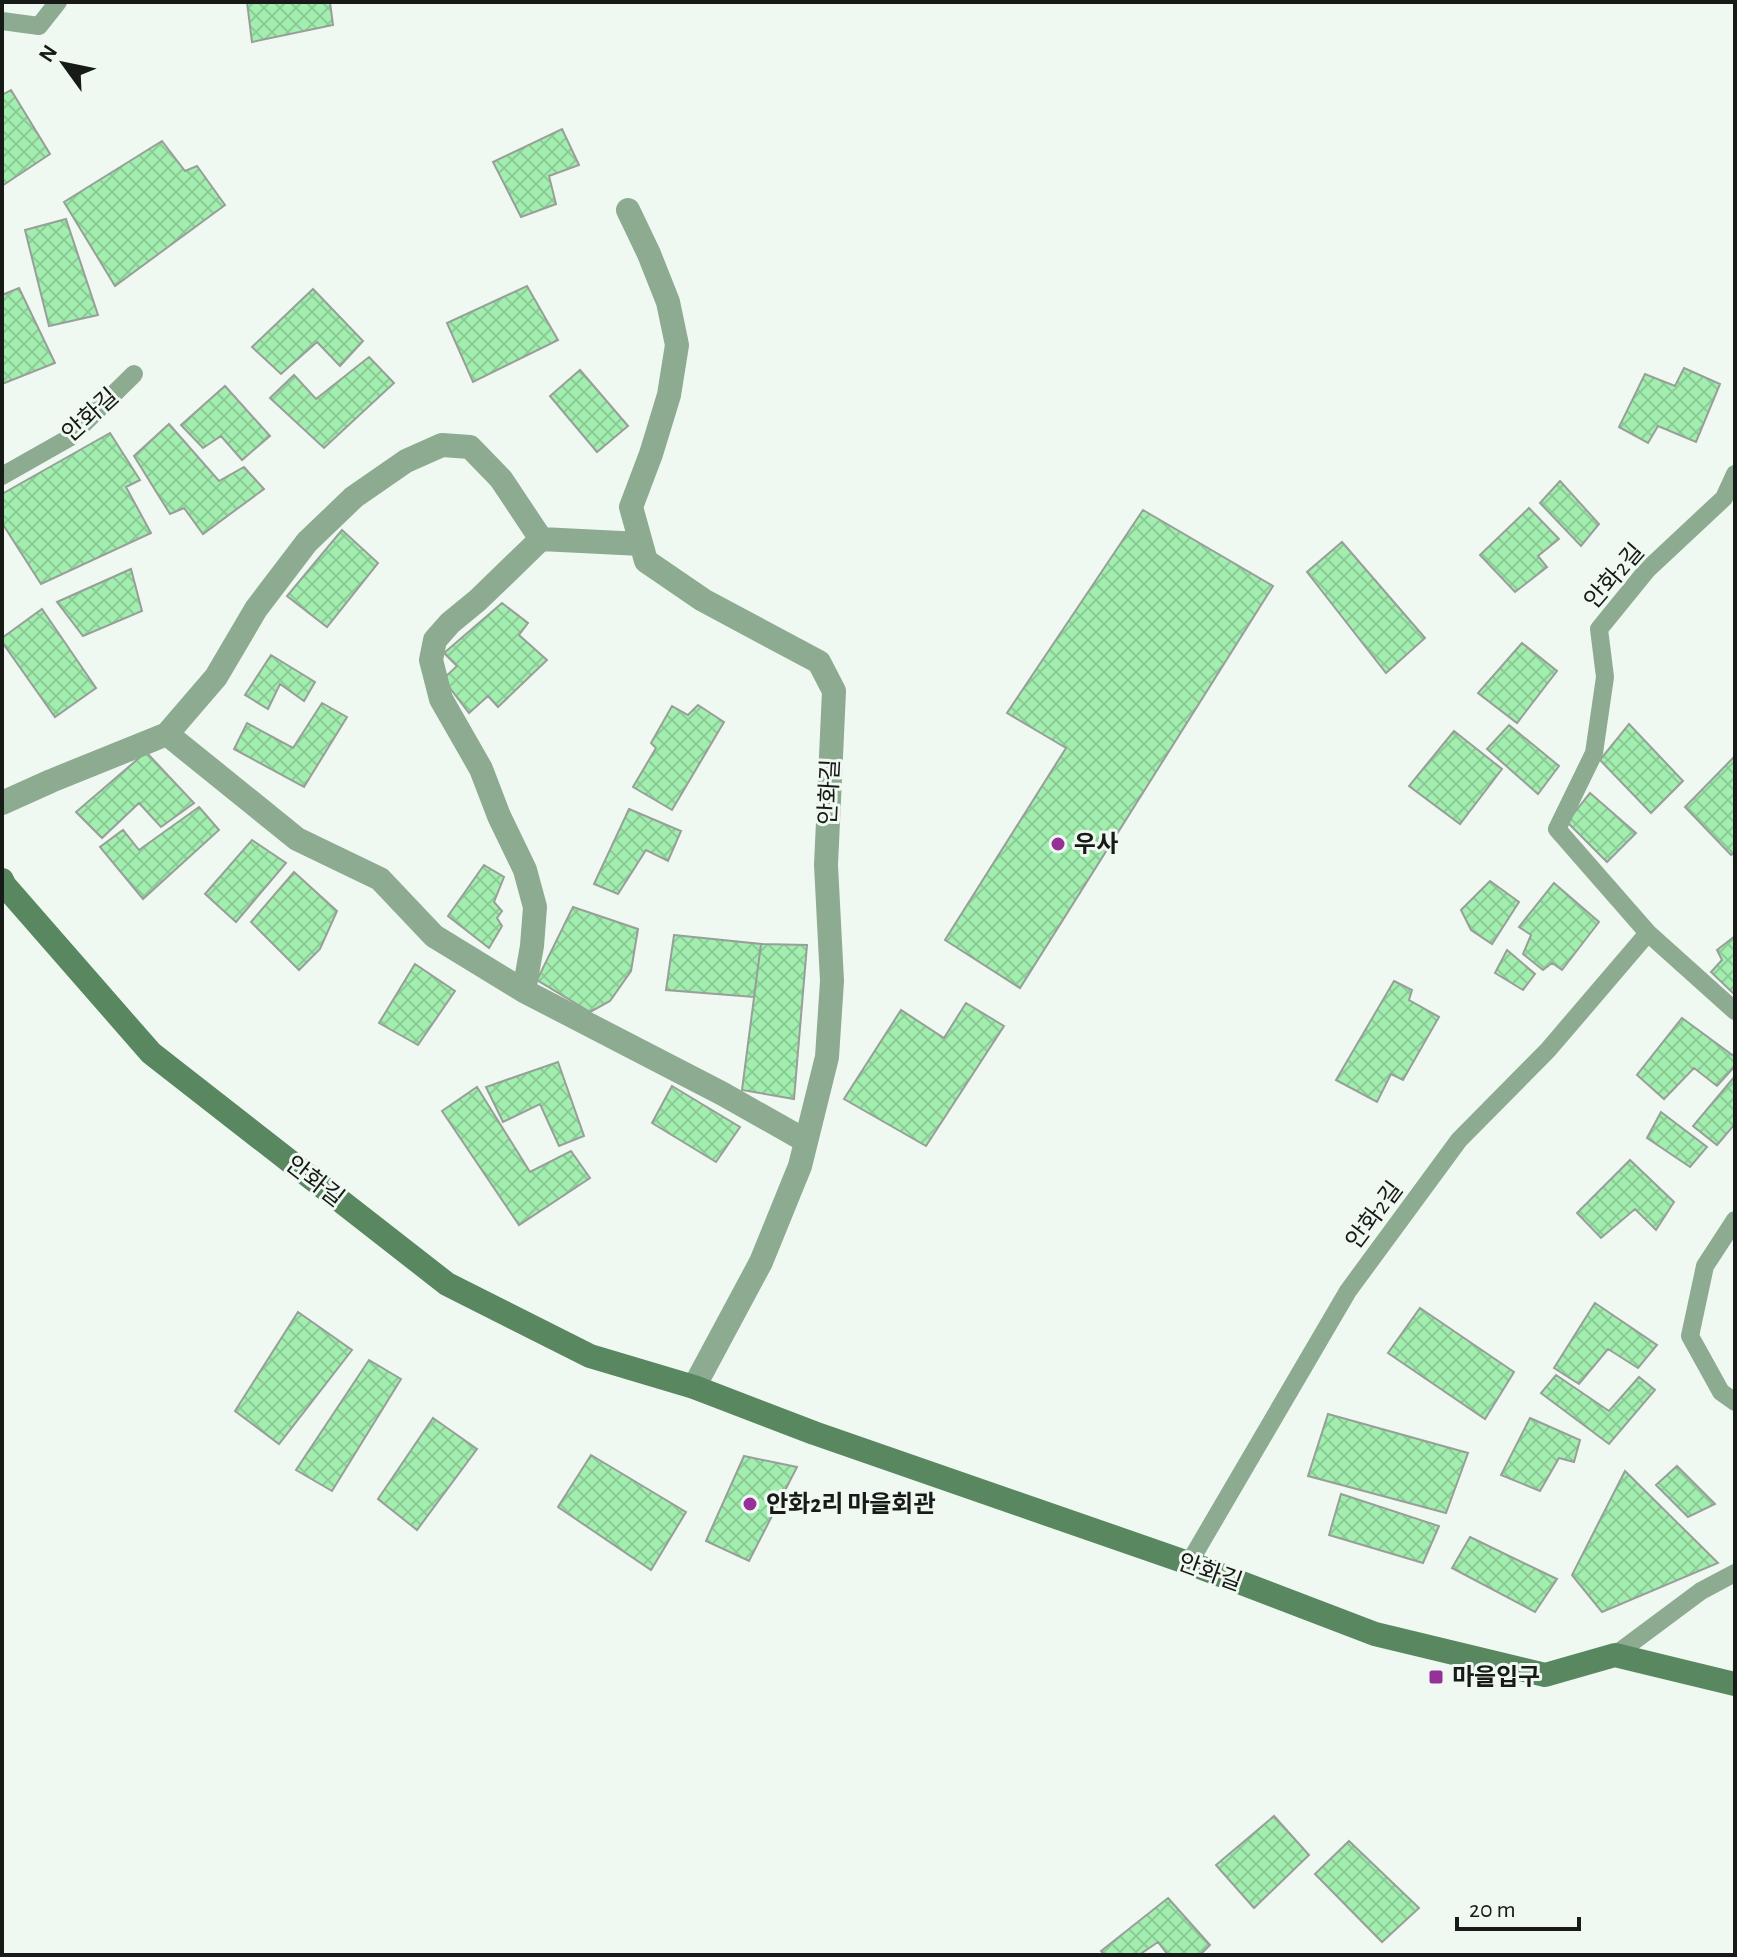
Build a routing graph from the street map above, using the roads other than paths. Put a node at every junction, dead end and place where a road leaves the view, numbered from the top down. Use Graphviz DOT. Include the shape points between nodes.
graph roads {
  1 [pos="58,2"];
  2 [pos="2,21"];
  3 [pos="628,210"];
  4 [pos="134,374"];
  5 [pos="1735,474"];
  6 [pos="2,476"];
  7 [pos="541,539"];
  8 [pos="641,544"];
  9 [pos="167,734"];
  10 [pos="2,803"];
  11 [pos="2,880"];
  12 [pos="1648,933"];
  13 [pos="524,991"];
  14 [pos="1735,1011"];
  15 [pos="806,1141"];
  16 [pos="1735,1220"];
  17 [pos="694,1387"];
  18 [pos="1735,1402"];
  19 [pos="1189,1563"];
  20 [pos="1735,1573"];
  21 [pos="1615,1655"];
  22 [pos="1735,1684"];
  1 -- 2 [label="lane" via="39,26"];
  3 -- 8 [label="street, 안화길" via="668,302 677,345 669,395 631,507"];
  4 -- 6 [label="lane, 안화길" via="69,438"];
  5 -- 12 [label="lane, 안화2길" via="1724,498 1647,570 1599,629 1605,677 1594,753 1557,829"];
  7 -- 8 [label="street"];
  7 -- 9 [label="street" via="501,479 470,447 442,445 406,461 354,497 307,542 256,609 216,677"];
  7 -- 13 [label="street" via="450,623 435,640 431,660 441,699 481,769 525,870 535,907"];
  8 -- 15 [label="street, 안화길" via="646,561 703,600 819,662 834,691 826,865 832,981 827,1057"];
  9 -- 10 [label="street"];
  9 -- 13 [label="street" via="297,839 380,879 434,936"];
  11 -- 17 [label="street, 안화길" via="151,1053 447,1284 590,1356"];
  12 -- 14 [label="lane, 안화2길"];
  12 -- 19 [label="lane, 안화2길" via="1548,1050 1459,1140 1348,1291"];
  13 -- 15 [label="street"];
  15 -- 17 [label="street, 안화길" via="761,1262"];
  16 -- 18 [label="lane" via="1705,1266 1690,1336 1721,1392"];
  17 -- 19 [label="street, 안화길"];
  19 -- 21 [label="street, 안화길" via="1375,1634 1545,1675"];
  20 -- 21 [label="lane" via="1701,1591"];
  21 -- 22 [label="street, 안화길"];
}
